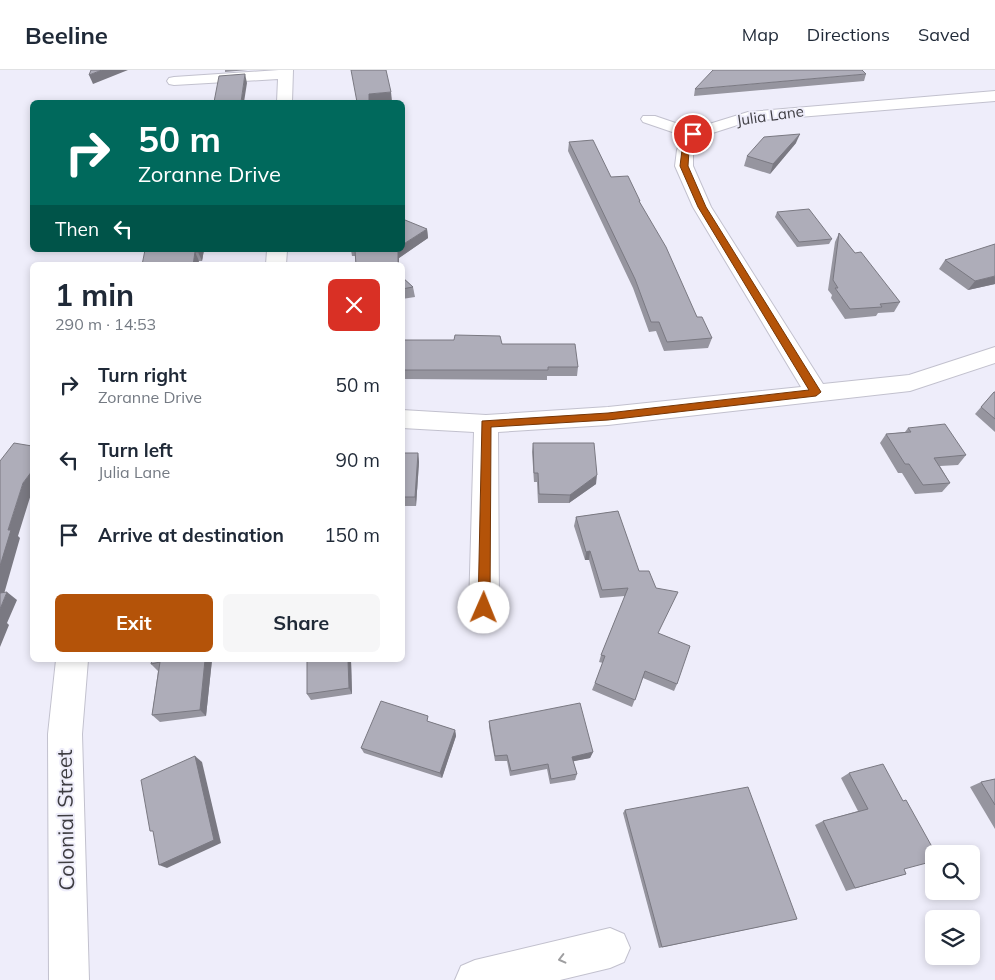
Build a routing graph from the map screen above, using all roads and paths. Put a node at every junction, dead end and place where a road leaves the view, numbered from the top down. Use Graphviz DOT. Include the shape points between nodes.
graph roads {
  1 [pos="286,72"];
  2 [pos="174,81"];
  3 [pos="995,96"];
  4 [pos="285,100"];
  5 [pos="649,119"];
  6 [pos="693,134"];
  7 [pos="995,355"];
  8 [pos="816,392"];
  9 [pos="405,419"];
  10 [pos="486,424"];
  11 [pos="484,608"];
  12 [pos="72,662"];
  13 [pos="610,948"];
  14 [pos="69,980"];
  15 [pos="475,980"];
  1 -- 2 [label="street"];
  1 -- 4 [label="street"];
  3 -- 6 [label="street, Julia Lane" via="748,117"];
  5 -- 6 [label="street"];
  6 -- 8 [label="street" via="685,150 684,166 702,207"];
  7 -- 8 [label="street" via="910,383"];
  8 -- 10 [label="street" via="608,416"];
  9 -- 10 [label="street"];
  10 -- 11 [label="street"];
  12 -- 14 [label="street, Colonial Street" via="65,734"];
  13 -- 15 [label="street, one-way"];
}
